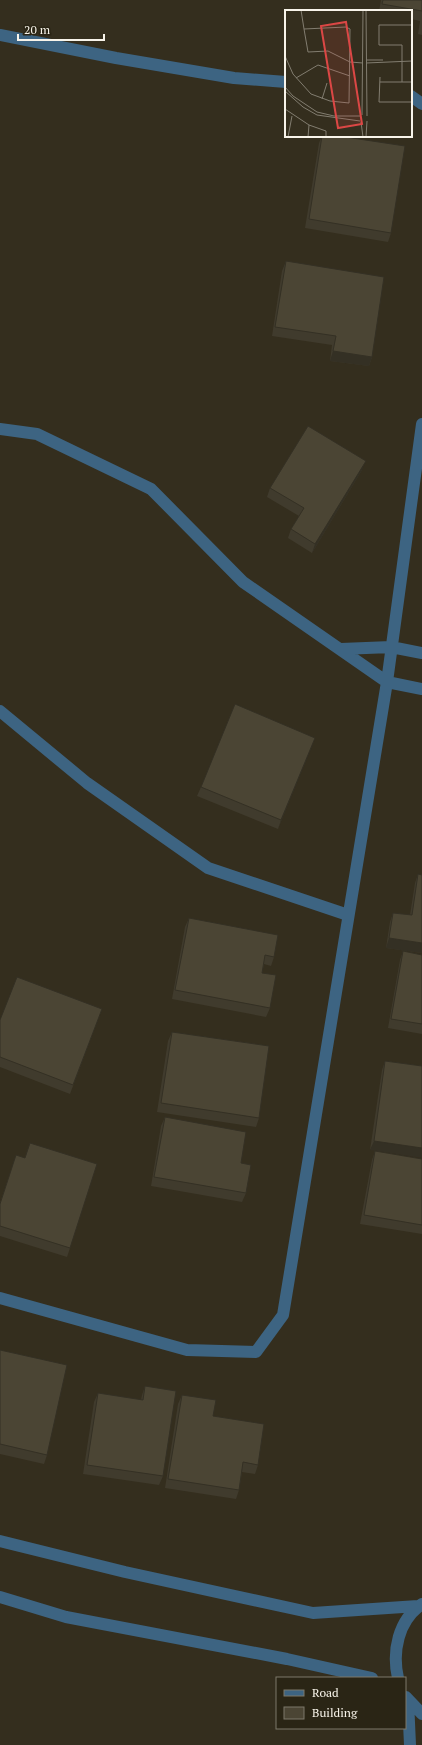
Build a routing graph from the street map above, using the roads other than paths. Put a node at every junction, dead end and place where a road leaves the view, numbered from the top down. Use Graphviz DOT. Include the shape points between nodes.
graph roads {
  1 [pos="0,35"];
  2 [pos="285,82"];
  3 [pos="412,97"];
  4 [pos="422,104"];
  5 [pos="422,424"];
  6 [pos="0,429"];
  7 [pos="391,647"];
  8 [pos="341,649"];
  9 [pos="422,653"];
  10 [pos="386,682"];
  11 [pos="422,688"];
  12 [pos="0,711"];
  13 [pos="348,916"];
  14 [pos="0,1298"];
  15 [pos="0,1541"];
  16 [pos="0,1597"];
  17 [pos="420,1605"];
  18 [pos="368,1677"];
  19 [pos="398,1677"];
  20 [pos="406,1697"];
  21 [pos="422,1714"];
  22 [pos="410,1745"];
  1 -- 2 [label="street" via="234,78"];
  3 -- 4 [label="street"];
  5 -- 7 [label="street"];
  6 -- 8 [label="street" via="37,434 151,489 243,582"];
  7 -- 8 [label="street"];
  7 -- 9 [label="street"];
  7 -- 10 [label="street"];
  8 -- 10 [label="street"];
  10 -- 11 [label="street"];
  10 -- 13 [label="street"];
  12 -- 13 [label="street" via="87,783 208,868"];
  13 -- 14 [label="street" via="283,1315 256,1352 186,1350"];
  15 -- 17 [label="street" via="125,1572 313,1613"];
  16 -- 18 [label="street" via="66,1617"];
  17 -- 19 [label="street" via="407,1619 399,1634 395,1650"];
  20 -- 21 [label="street"];
  20 -- 22 [label="street"];
}
